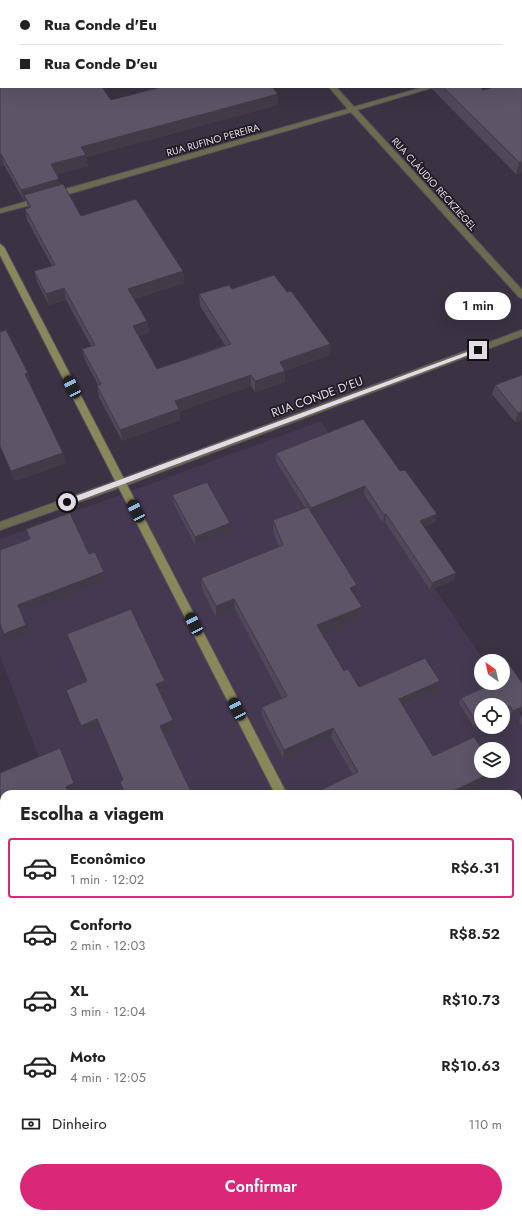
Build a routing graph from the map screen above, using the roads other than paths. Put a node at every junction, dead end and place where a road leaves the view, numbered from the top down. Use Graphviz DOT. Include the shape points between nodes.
graph roads {
  1 [pos="333,88"];
  2 [pos="428,88"];
  3 [pos="353,110"];
  4 [pos="0,211"];
  5 [pos="0,246"];
  6 [pos="522,295"];
  7 [pos="522,333"];
  8 [pos="121,483"];
  9 [pos="0,526"];
  10 [pos="279,790"];
  1 -- 3 [label="street, RUA CLÁUDIO RECKZIEGEL"];
  2 -- 3 [label="street, RUA RUFINO PEREIRA"];
  3 -- 4 [label="street, RUA RUFINO PEREIRA"];
  3 -- 6 [label="street, RUA CLÁUDIO RECKZIEGEL"];
  5 -- 8 [label="main road"];
  7 -- 8 [label="street, RUA CONDE D'EU"];
  8 -- 9 [label="street"];
  8 -- 10 [label="main road"];
}
